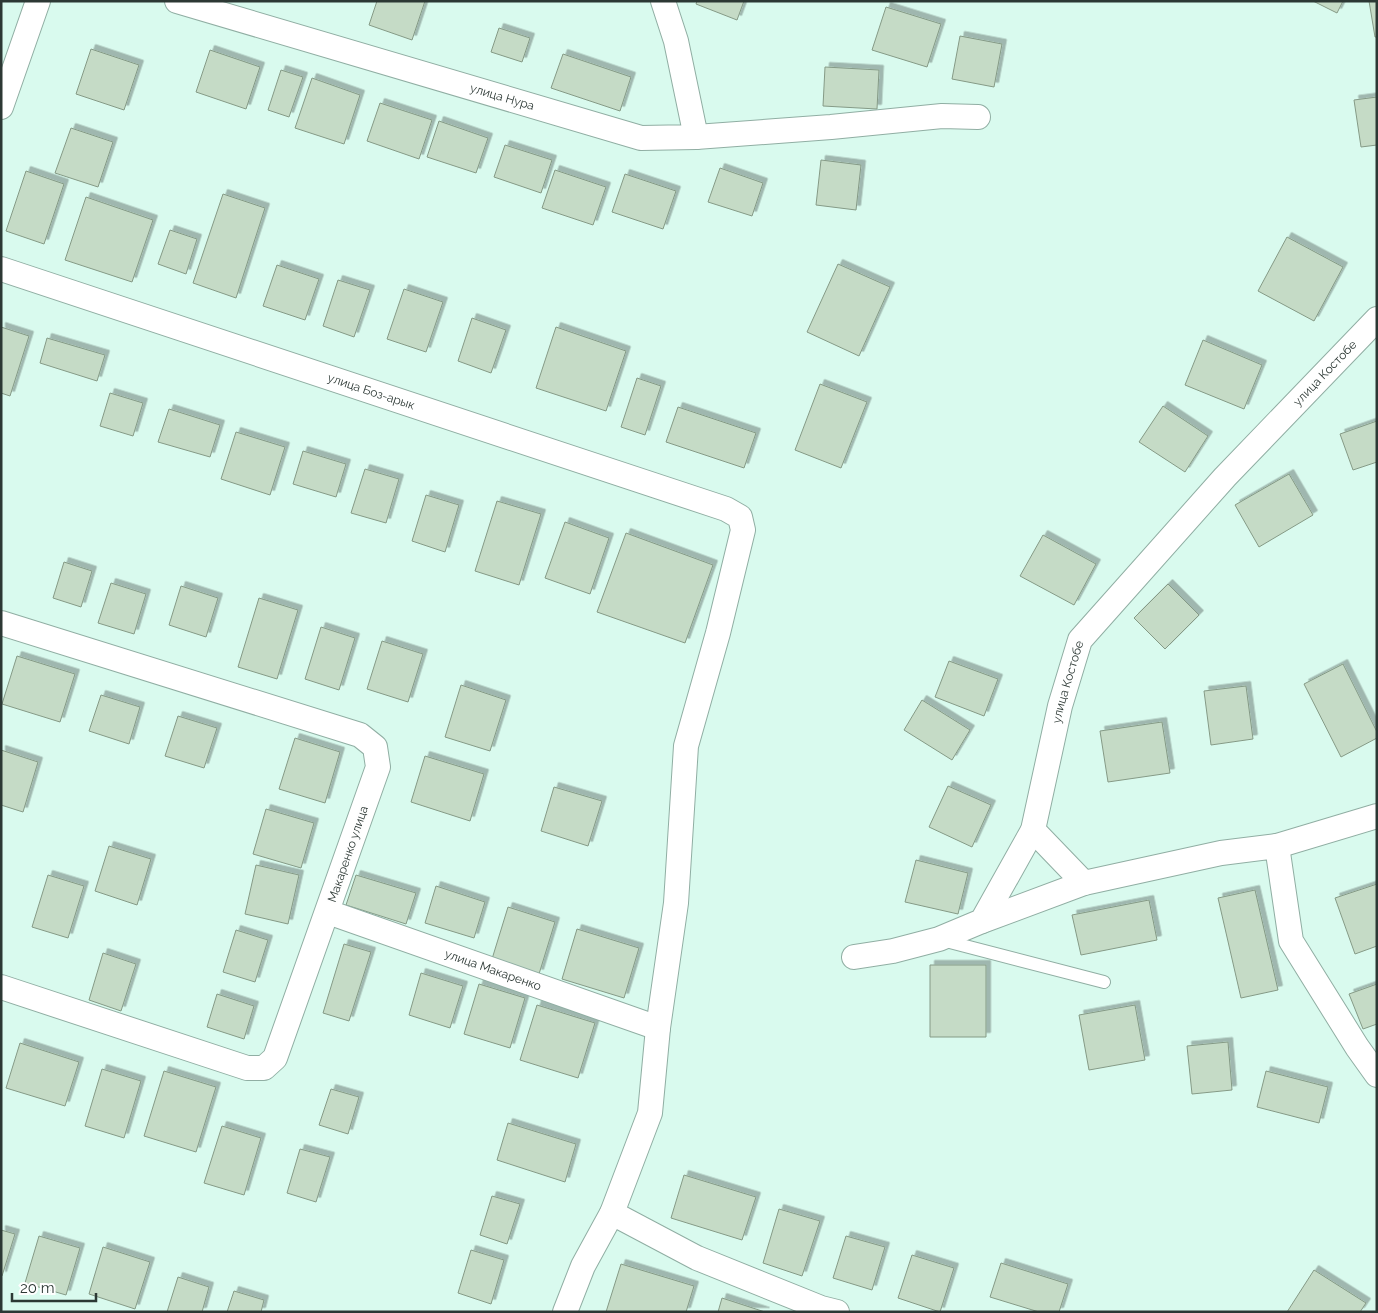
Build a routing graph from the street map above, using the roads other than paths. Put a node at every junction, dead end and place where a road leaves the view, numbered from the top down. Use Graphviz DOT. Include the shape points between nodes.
graph roads {
  1 [pos="38,1"];
  2 [pos="177,1"];
  3 [pos="663,1"];
  4 [pos="1,107"];
  5 [pos="978,118"];
  6 [pos="696,136"];
  7 [pos="1,269"];
  8 [pos="1377,319"];
  9 [pos="1,623"];
  10 [pos="1377,816"];
  11 [pos="1034,830"];
  12 [pos="1277,846"];
  13 [pos="1084,883"];
  14 [pos="328,912"];
  15 [pos="982,921"];
  16 [pos="940,939"];
  17 [pos="854,957"];
  18 [pos="1104,982"];
  19 [pos="1,987"];
  20 [pos="658,1028"];
  21 [pos="1377,1075"];
  22 [pos="612,1213"];
  23 [pos="565,1312"];
  24 [pos="837,1312"];
  1 -- 4 [label="street"];
  2 -- 6 [label="street, улица Нура" via="641,138"];
  3 -- 6 [label="street" via="676,42"];
  5 -- 6 [label="street, улица Нура" via="942,116"];
  7 -- 20 [label="street, улица Боз-арык" via="726,509 740,518 743,530 686,746 676,903"];
  8 -- 11 [label="street, улица Костобе" via="1225,477 1080,640 1060,706"];
  9 -- 14 [label="street, Макаренко улица" via="360,735 376,748 378,767"];
  10 -- 12 [label="street"];
  11 -- 13 [label="street"];
  11 -- 15 [label="street, улица Костобе"];
  12 -- 13 [label="street" via="1221,853"];
  12 -- 21 [label="street" via="1291,941"];
  13 -- 15 [label="street"];
  14 -- 19 [label="street, Макаренко улица" via="275,1058 264,1068 247,1068"];
  14 -- 20 [label="street, улица Макаренко"];
  15 -- 16 [label="street"];
  16 -- 17 [label="street"];
  16 -- 18 [label="lane"];
  20 -- 22 [label="street" via="650,1113"];
  22 -- 23 [label="street" via="582,1266"];
  22 -- 24 [label="street" via="697,1258"];
}
